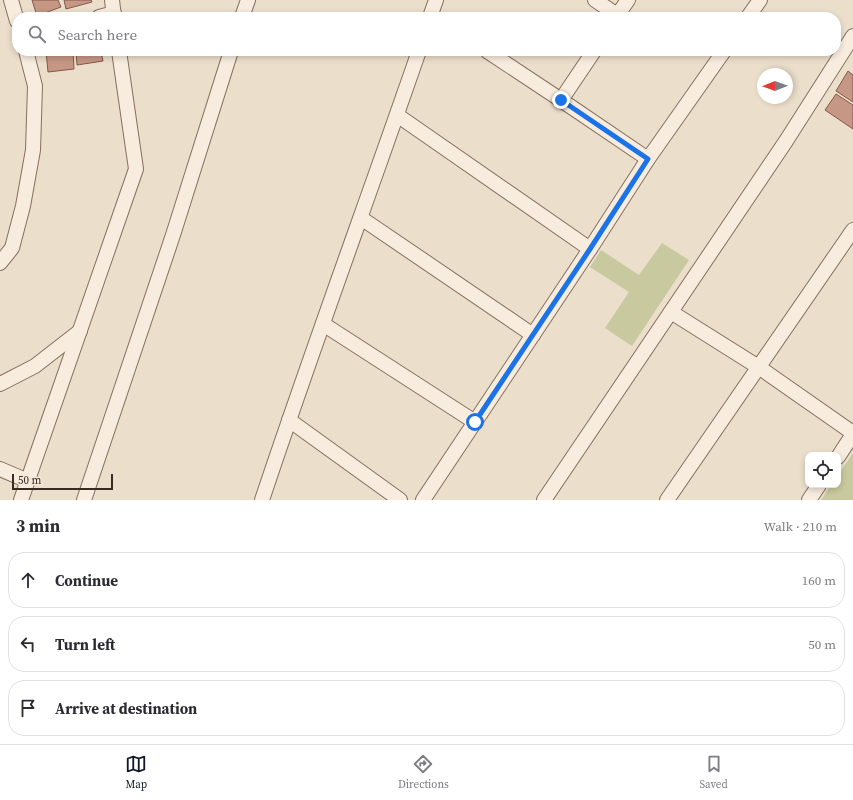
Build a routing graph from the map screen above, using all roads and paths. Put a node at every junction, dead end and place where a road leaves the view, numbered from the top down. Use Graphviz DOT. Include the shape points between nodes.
graph roads {
  1 [pos="11,0"];
  2 [pos="248,0"];
  3 [pos="436,0"];
  4 [pos="595,0"];
  5 [pos="628,0"];
  6 [pos="760,0"];
  7 [pos="14,12"];
  8 [pos="244,12"];
  9 [pos="433,12"];
  10 [pos="612,12"];
  11 [pos="620,12"];
  12 [pos="752,12"];
  13 [pos="853,36"];
  14 [pos="841,55"];
  15 [pos="27,56"];
  16 [pos="120,56"];
  17 [pos="229,56"];
  18 [pos="416,56"];
  19 [pos="495,56"];
  20 [pos="591,56"];
  21 [pos="720,56"];
  22 [pos="840,56"];
  23 [pos="561,100"];
  24 [pos="397,115"];
  25 [pos="648,159"];
  26 [pos="361,218"];
  27 [pos="853,230"];
  28 [pos="590,249"];
  29 [pos="0,263"];
  30 [pos="672,312"];
  31 [pos="323,324"];
  32 [pos="80,331"];
  33 [pos="533,335"];
  34 [pos="760,368"];
  35 [pos="0,384"];
  36 [pos="289,420"];
  37 [pos="475,422"];
  38 [pos="853,434"];
  39 [pos="841,452"];
  40 [pos="0,469"];
  41 [pos="28,481"];
  42 [pos="817,488"];
  43 [pos="21,500"];
  44 [pos="84,500"];
  45 [pos="262,500"];
  46 [pos="400,500"];
  47 [pos="423,500"];
  48 [pos="544,500"];
  49 [pos="667,500"];
  50 [pos="809,500"];
  1 -- 7 [label="street"];
  2 -- 8 [label="street"];
  3 -- 9 [label="street"];
  4 -- 10 [label="street"];
  5 -- 11 [label="street"];
  6 -- 12 [label="street"];
  13 -- 14 [label="street"];
  15 -- 29 [label="street" via="35,86 33,150 12,248"];
  16 -- 32 [label="street" via="136,168"];
  17 -- 44 [label="street"];
  18 -- 24 [label="street"];
  19 -- 23 [label="street"];
  20 -- 23 [label="street"];
  21 -- 25 [label="street"];
  22 -- 30 [label="street"];
  23 -- 25 [label="street"];
  24 -- 26 [label="street"];
  24 -- 28 [label="street"];
  25 -- 28 [label="street"];
  26 -- 31 [label="street"];
  26 -- 33 [label="street"];
  27 -- 34 [label="street"];
  28 -- 33 [label="street"];
  30 -- 34 [label="street"];
  30 -- 48 [label="street"];
  31 -- 36 [label="street"];
  31 -- 37 [label="street"];
  32 -- 35 [label="street" via="35,366"];
  32 -- 41 [label="street"];
  33 -- 37 [label="street"];
  34 -- 38 [label="street"];
  34 -- 49 [label="street"];
  36 -- 45 [label="street"];
  36 -- 46 [label="street"];
  37 -- 47 [label="street"];
  38 -- 39 [label="street"];
  40 -- 41 [label="street"];
  41 -- 43 [label="street"];
  42 -- 50 [label="street"];
}
